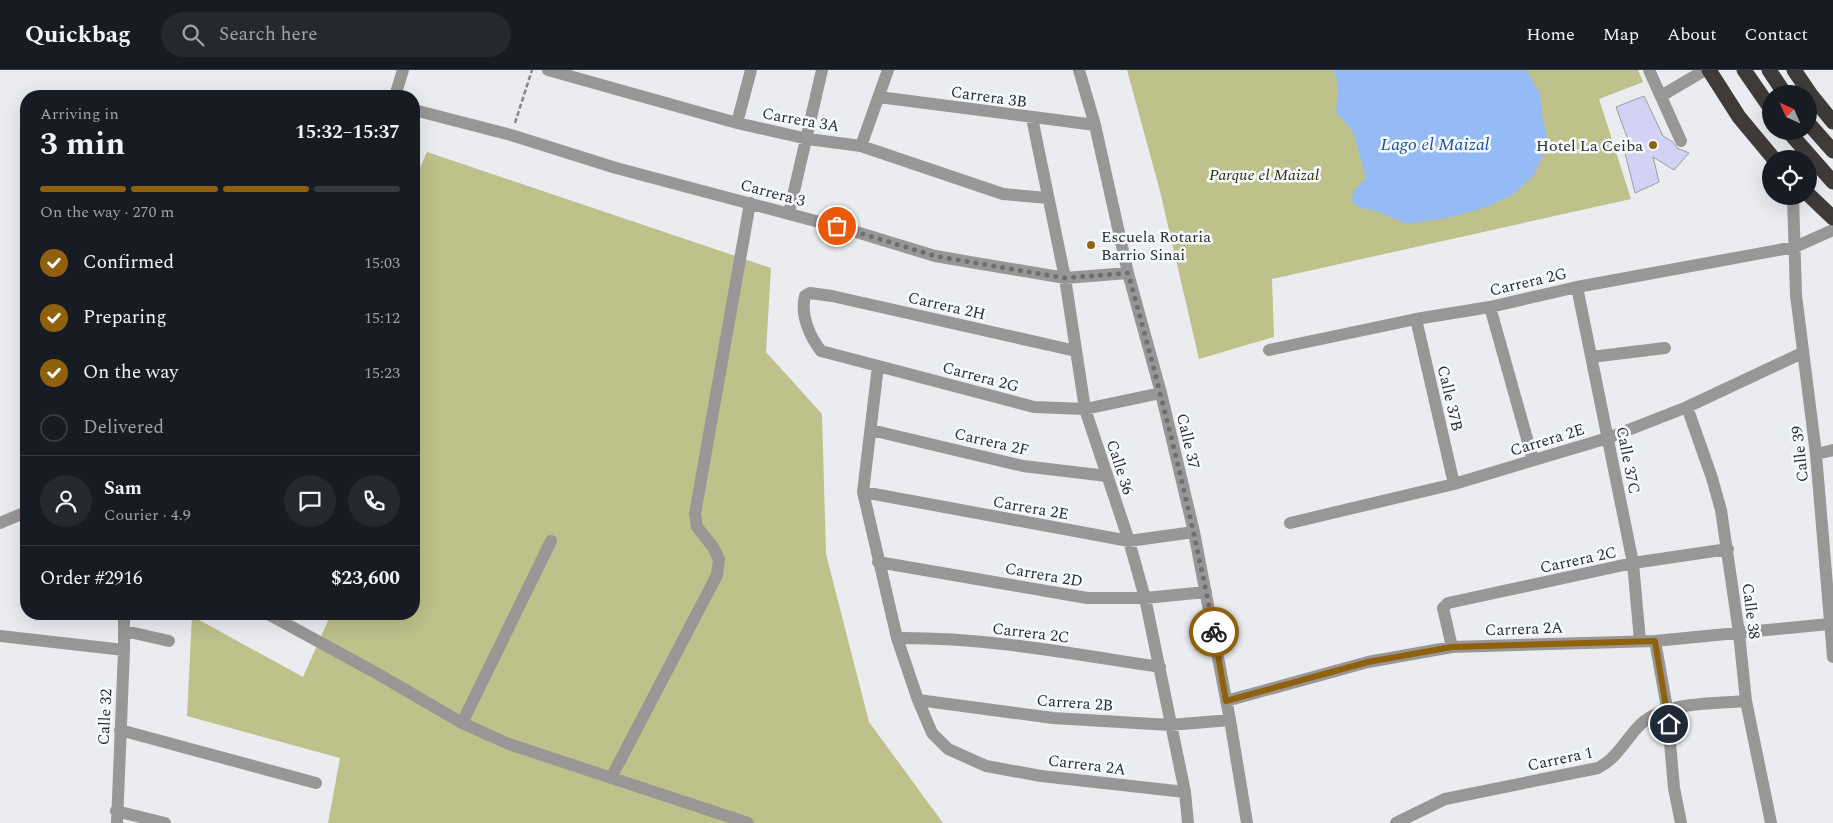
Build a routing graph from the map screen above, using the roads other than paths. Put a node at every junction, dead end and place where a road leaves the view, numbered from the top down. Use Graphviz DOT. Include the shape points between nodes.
graph roads {
  1 [pos="403,70"];
  2 [pos="548,70"];
  3 [pos="751,70"];
  4 [pos="822,70"];
  5 [pos="888,70"];
  6 [pos="1079,70"];
  7 [pos="1649,70"];
  8 [pos="1707,70"];
  9 [pos="1744,70"];
  10 [pos="1769,70"];
  11 [pos="1794,70"];
  12 [pos="1779,85"];
  13 [pos="397,90"];
  14 [pos="1661,96"];
  15 [pos="1762,96"];
  16 [pos="879,97"];
  17 [pos="420,112"];
  18 [pos="1032,118"];
  19 [pos="1833,122"];
  20 [pos="737,123"];
  21 [pos="1095,126"];
  22 [pos="1818,134"];
  23 [pos="808,138"];
  24 [pos="1796,140"];
  25 [pos="1681,141"];
  26 [pos="861,146"];
  27 [pos="1766,150"];
  28 [pos="1833,151"];
  29 [pos="1833,182"];
  30 [pos="1048,198"];
  31 [pos="750,203"];
  32 [pos="1817,203"];
  33 [pos="1793,205"];
  34 [pos="789,213"];
  35 [pos="1833,218"];
  36 [pos="1833,230"];
  37 [pos="1795,247"];
  38 [pos="1128,273"];
  39 [pos="1065,278"];
  40 [pos="1577,287"];
  41 [pos="810,292"];
  42 [pos="1490,307"];
  43 [pos="1416,319"];
  44 [pos="1665,348"];
  45 [pos="1269,350"];
  46 [pos="1076,351"];
  47 [pos="1802,353"];
  48 [pos="1591,358"];
  49 [pos="878,366"];
  50 [pos="1161,393"];
  51 [pos="1687,407"];
  52 [pos="1085,409"];
  53 [pos="871,430"];
  54 [pos="1608,438"];
  55 [pos="1833,450"];
  56 [pos="1816,454"];
  57 [pos="1533,460"];
  58 [pos="1107,476"];
  59 [pos="1454,484"];
  60 [pos="863,492"];
  61 [pos="20,515"];
  62 [pos="0,523"];
  63 [pos="1290,523"];
  64 [pos="1194,532"];
  65 [pos="551,541"];
  66 [pos="1129,541"];
  67 [pos="1829,548"];
  68 [pos="1728,549"];
  69 [pos="878,562"];
  70 [pos="1633,564"];
  71 [pos="1206,592"];
  72 [pos="1145,598"];
  73 [pos="124,620"];
  74 [pos="279,620"];
  75 [pos="1829,624"];
  76 [pos="125,631"];
  77 [pos="1739,632"];
  78 [pos="0,636"];
  79 [pos="897,638"];
  80 [pos="169,641"];
  81 [pos="1640,641"];
  82 [pos="1655,641"];
  83 [pos="1452,647"];
  84 [pos="124,650"];
  85 [pos="1833,657"];
  86 [pos="1160,668"];
  87 [pos="918,700"];
  88 [pos="1226,701"];
  89 [pos="1746,701"];
  90 [pos="1668,708"];
  91 [pos="1230,720"];
  92 [pos="462,723"];
  93 [pos="1170,724"];
  94 [pos="120,730"];
  95 [pos="610,778"];
  96 [pos="316,783"];
  97 [pos="1185,792"];
  98 [pos="116,817"];
  99 [pos="165,823"];
  100 [pos="748,823"];
  101 [pos="1188,823"];
  102 [pos="1247,823"];
  103 [pos="1396,823"];
  104 [pos="1681,823"];
  105 [pos="1771,823"];
  1 -- 13 [label="street"];
  2 -- 20 [label="street, Carrera 3A"];
  3 -- 20 [label="street"];
  4 -- 23 [label="street"];
  5 -- 16 [label="street"];
  6 -- 21 [label="street, Calle 37"];
  7 -- 14 [label="street"];
  8 -- 14 [label="street"];
  8 -- 27 [label="highway"];
  9 -- 15 [label="highway"];
  10 -- 12 [label="highway"];
  11 -- 19 [label="highway"];
  14 -- 25 [label="street"];
  16 -- 18 [label="street, Carrera 3B"];
  16 -- 26 [label="street"];
  17 -- 31 [label="street, Carrera 3"];
  18 -- 21 [label="street, Carrera 3B"];
  18 -- 30 [label="street, Calle 36"];
  20 -- 23 [label="street, Carrera 3A"];
  21 -- 38 [label="street, Calle 37"];
  22 -- 28 [label="highway"];
  23 -- 26 [label="street, Carrera 3A"];
  23 -- 34 [label="street"];
  24 -- 29 [label="highway"];
  26 -- 30 [label="street, Carrera 3A" via="1003,194"];
  30 -- 39 [label="street, Calle 36"];
  31 -- 34 [label="street, Carrera 3"];
  31 -- 95 [label="street" via="695,514 697,527 719,559 717,575"];
  32 -- 35 [label="highway"];
  33 -- 37 [label="street, Calle 39"];
  34 -- 39 [label="street, Carrera 3" via="935,256"];
  36 -- 37 [label="street"];
  37 -- 40 [label="street, Carrera 2G"];
  37 -- 47 [label="street, Calle 39"];
  38 -- 39 [label="street, Carrera 3"];
  38 -- 50 [label="street, Calle 37"];
  39 -- 46 [label="street, Calle 36"];
  40 -- 42 [label="street, Carrera 2G"];
  40 -- 48 [label="street, Calle 37C"];
  41 -- 46 [label="street, Carrera 2H"];
  41 -- 49 [label="street, Carrera 2G" via="803,302 808,329 821,352"];
  42 -- 43 [label="street, Carrera 2G"];
  42 -- 57 [label="street"];
  43 -- 45 [label="street, Carrera 2G"];
  43 -- 59 [label="street, Calle 37B"];
  44 -- 48 [label="street"];
  46 -- 52 [label="street, Calle 36"];
  47 -- 51 [label="street, Carrera 2E"];
  47 -- 56 [label="street, Calle 39"];
  48 -- 54 [label="street, Calle 37C"];
  49 -- 52 [label="street, Carrera 2G" via="1034,407"];
  49 -- 53 [label="street, Carrera 2A"];
  50 -- 52 [label="street, Carrera 2G"];
  50 -- 64 [label="street, Calle 37"];
  51 -- 54 [label="street, Carrera 2E"];
  51 -- 68 [label="street, Calle 38" via="1712,478"];
  52 -- 58 [label="street, Calle 36"];
  53 -- 58 [label="street, Carrera 2F" via="1023,466"];
  53 -- 60 [label="street, Carrera 2A"];
  54 -- 57 [label="street, Carrera 2E"];
  54 -- 70 [label="street, Calle 37C"];
  55 -- 56 [label="street"];
  56 -- 67 [label="street, Calle 39"];
  57 -- 59 [label="street, Carrera 2E"];
  58 -- 66 [label="street, Calle 36"];
  59 -- 63 [label="street, Carrera 2E"];
  60 -- 66 [label="street, Carrera 2E"];
  60 -- 69 [label="street, Carrera 2A"];
  61 -- 62 [label="street"];
  64 -- 66 [label="street, Carrera 2E"];
  64 -- 71 [label="street, Calle 37"];
  65 -- 92 [label="street"];
  66 -- 72 [label="street, Calle 36"];
  67 -- 75 [label="street, Calle 39"];
  68 -- 70 [label="street, Carrera 2C"];
  68 -- 77 [label="street, Calle 38"];
  69 -- 72 [label="street, Carrera 2D" via="1087,598"];
  69 -- 79 [label="street, Carrera 2A"];
  70 -- 81 [label="street, Calle 37C"];
  70 -- 83 [label="street, Carrera 2C" via="1448,603 1443,608"];
  71 -- 72 [label="street, Carrera 2D"];
  71 -- 88 [label="street, Calle 37"];
  72 -- 86 [label="street, Calle 36"];
  73 -- 76 [label="street, Calle 32"];
  74 -- 92 [label="street"];
  75 -- 77 [label="street, Carrera 2A"];
  75 -- 85 [label="street, Calle 39"];
  76 -- 80 [label="street"];
  76 -- 84 [label="street, Calle 32"];
  77 -- 82 [label="street, Carrera 2A"];
  77 -- 89 [label="street, Calle 38"];
  78 -- 84 [label="street"];
  79 -- 86 [label="street, Carrera 2C" via="978,642"];
  79 -- 87 [label="street, Carrera 2A"];
  81 -- 82 [label="street, Carrera 2A"];
  81 -- 83 [label="street, Carrera 2A"];
  82 -- 90 [label="street"];
  83 -- 88 [label="street, Carrera 2A" via="1368,662"];
  84 -- 94 [label="street, Calle 32"];
  86 -- 93 [label="street, Calle 36"];
  87 -- 93 [label="street, Carrera 2B" via="1053,718"];
  87 -- 97 [label="street, Carrera 2A" via="932,733 948,749 968,760 1042,776"];
  88 -- 91 [label="street, Calle 37"];
  89 -- 90 [label="street, Carrera 1"];
  89 -- 105 [label="street, Calle 38"];
  90 -- 103 [label="street, Carrera 1" via="1638,726 1615,756 1598,768 1445,799"];
  90 -- 104 [label="street" via="1674,788"];
  91 -- 93 [label="street, Carrera 2B"];
  91 -- 102 [label="street, Calle 37"];
  92 -- 95 [label="street" via="509,744"];
  93 -- 97 [label="street, Calle 36"];
  94 -- 96 [label="street"];
  94 -- 98 [label="street, Calle 32"];
  95 -- 100 [label="street"];
  97 -- 101 [label="street, Calle 36"];
  98 -- 99 [label="street"];
}
